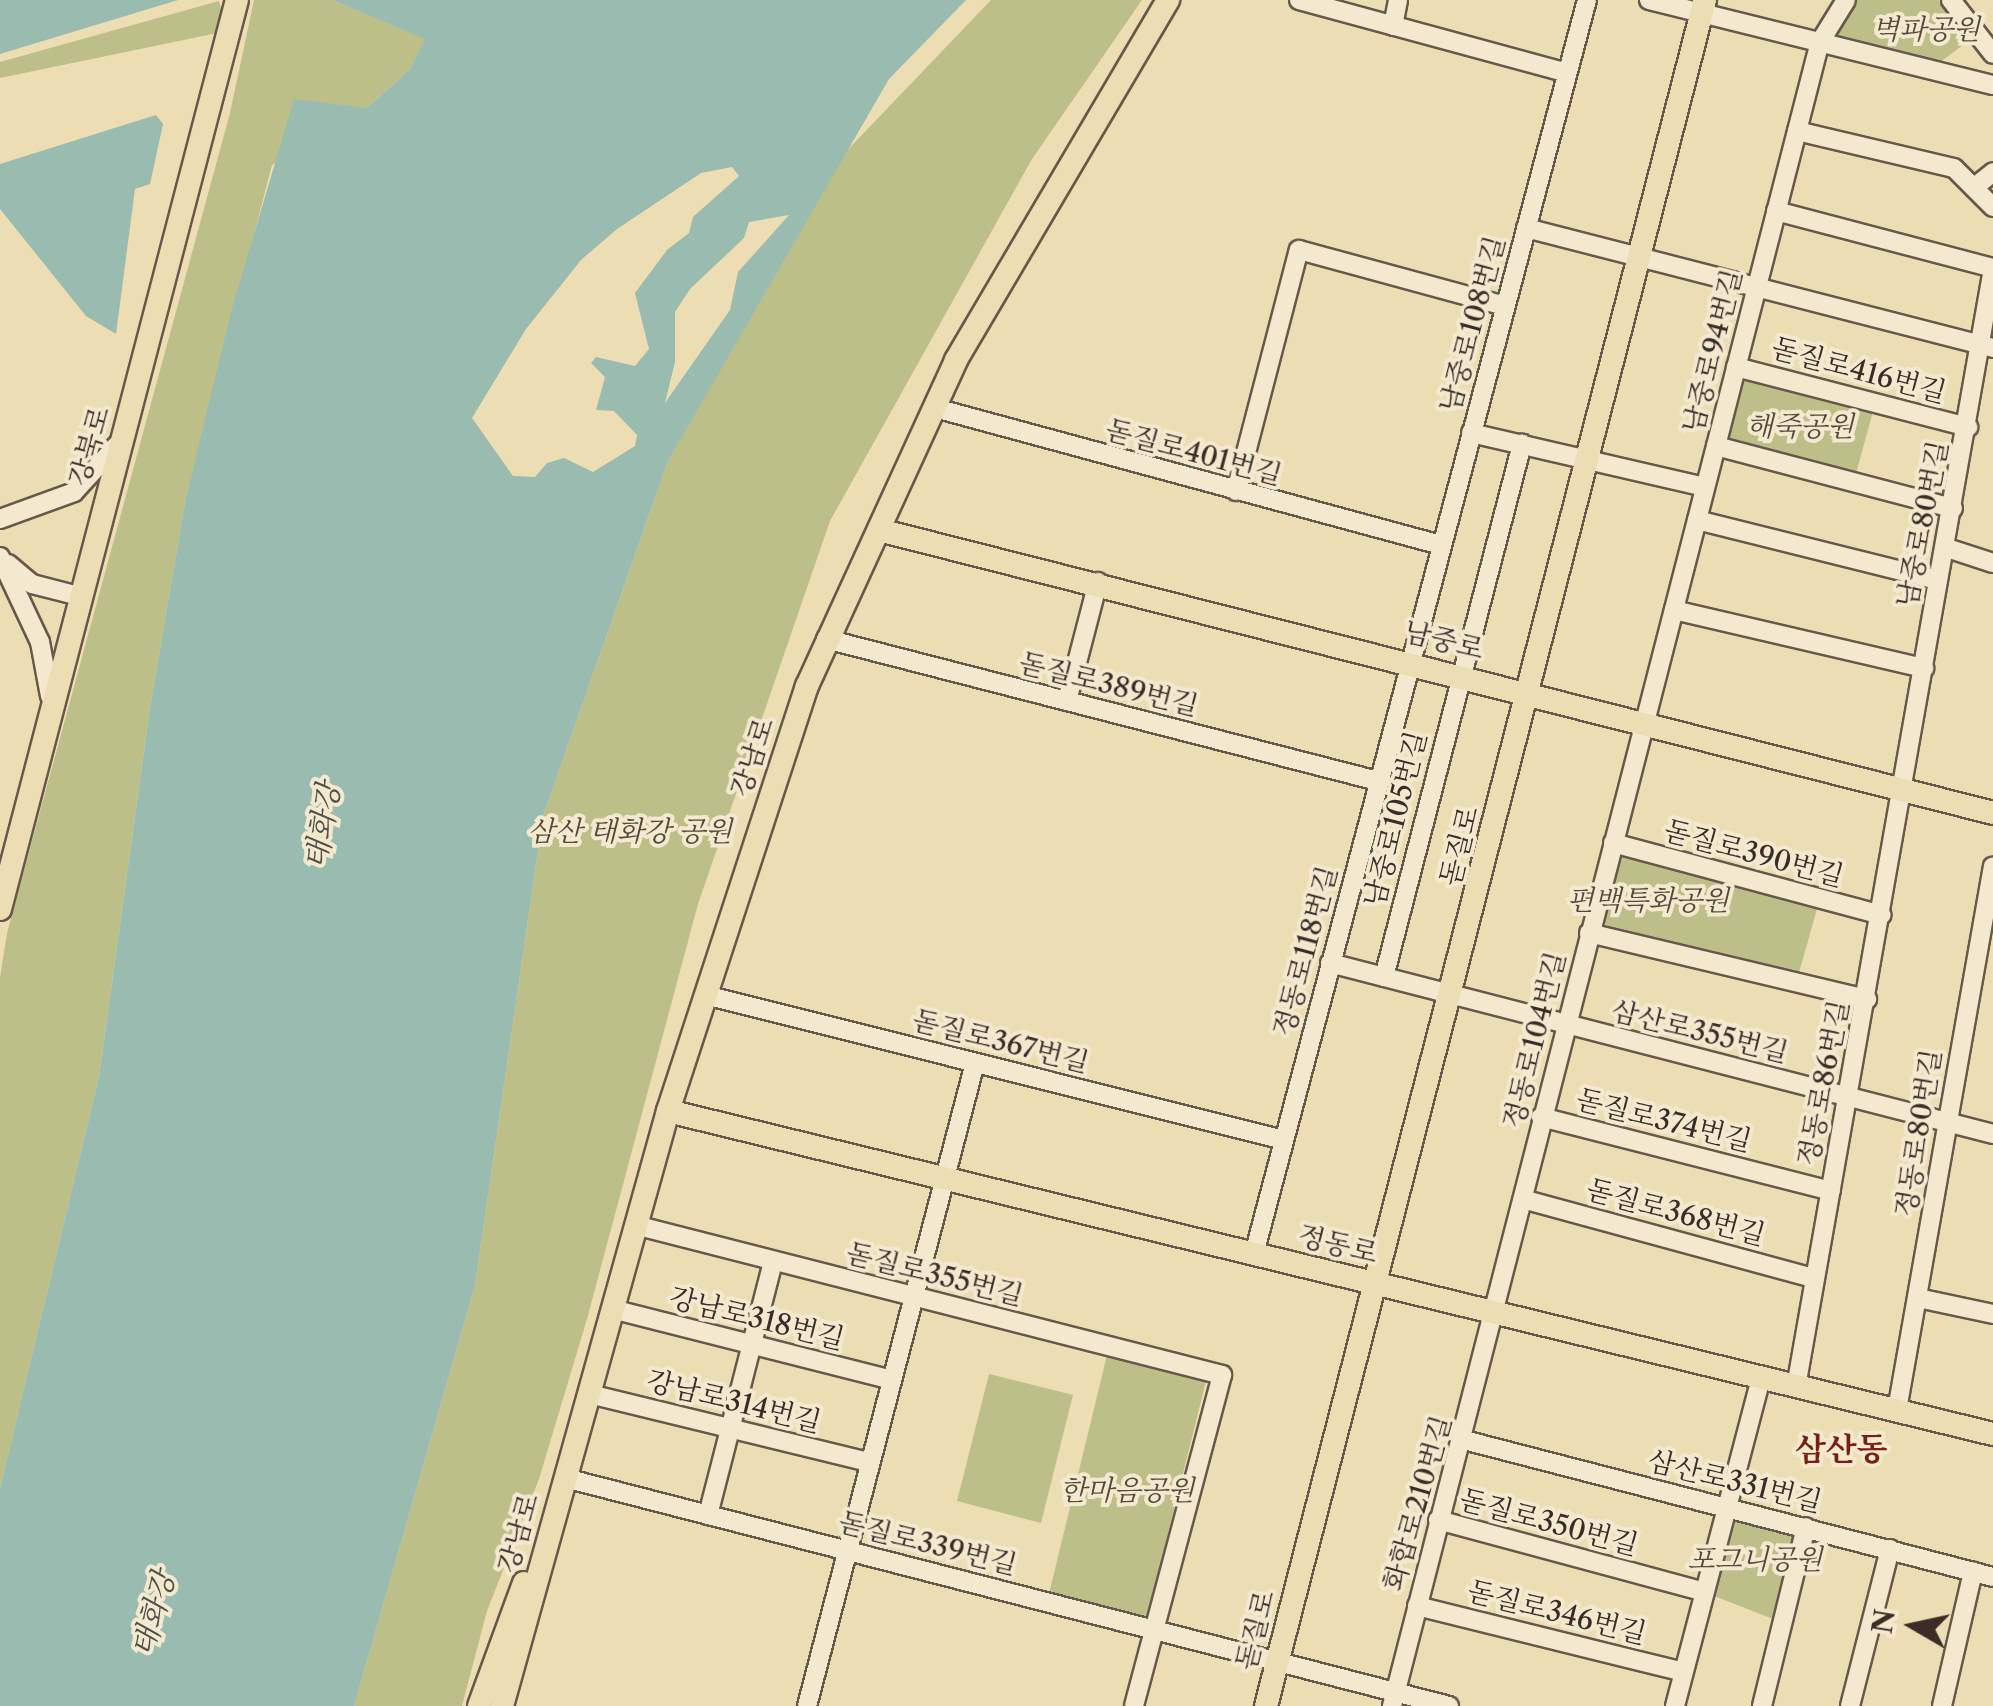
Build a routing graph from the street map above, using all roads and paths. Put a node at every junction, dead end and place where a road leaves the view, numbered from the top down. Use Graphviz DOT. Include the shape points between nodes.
graph roads {
  1 [pos="1165,0"];
  2 [pos="1298,0"];
  3 [pos="1398,0"];
  4 [pos="1587,0"];
  5 [pos="1650,0"];
  6 [pos="1846,0"];
  7 [pos="1951,0"];
  8 [pos="1703,6"];
  9 [pos="236,11"];
  10 [pos="1394,26"];
  11 [pos="1820,42"];
  12 [pos="1993,54"];
  13 [pos="1568,73"];
  14 [pos="1993,84"];
  15 [pos="1797,131"];
  16 [pos="1993,172"];
  17 [pos="1976,186"];
  18 [pos="1993,207"];
  19 [pos="1776,211"];
  20 [pos="1526,228"];
  21 [pos="1637,253"];
  22 [pos="1993,269"];
  23 [pos="1757,286"];
  24 [pos="1505,306"];
  25 [pos="1987,346"];
  26 [pos="1736,366"];
  27 [pos="935,408"];
  28 [pos="1968,427"];
  29 [pos="1471,433"];
  30 [pos="124,435"];
  31 [pos="1522,444"];
  32 [pos="1716,446"];
  33 [pos="1587,458"];
  34 [pos="1705,486"];
  35 [pos="1236,491"];
  36 [pos="1953,508"];
  37 [pos="0,519"];
  38 [pos="1696,520"];
  39 [pos="879,530"];
  40 [pos="1440,545"];
  41 [pos="1947,548"];
  42 [pos="0,556"];
  43 [pos="1993,563"];
  44 [pos="1938,580"];
  45 [pos="1098,582"];
  46 [pos="78,596"];
  47 [pos="1674,610"];
  48 [pos="826,638"];
  49 [pos="1409,662"];
  50 [pos="1924,668"];
  51 [pos="1460,675"];
  52 [pos="1530,692"];
  53 [pos="1067,701"];
  54 [pos="49,712"];
  55 [pos="1644,723"];
  56 [pos="1378,781"];
  57 [pos="1902,789"];
  58 [pos="1993,813"];
  59 [pos="1613,843"];
  60 [pos="1993,866"];
  61 [pos="0,910"];
  62 [pos="1880,915"];
  63 [pos="1590,932"];
  64 [pos="1986,944"];
  65 [pos="1330,963"];
  66 [pos="1384,977"];
  67 [pos="1452,995"];
  68 [pos="704,996"];
  69 [pos="1867,999"];
  70 [pos="1565,1024"];
  71 [pos="975,1063"];
  72 [pos="1848,1097"];
  73 [pos="668,1111"];
  74 [pos="1541,1116"];
  75 [pos="1947,1125"];
  76 [pos="1993,1134"];
  77 [pos="1284,1140"];
  78 [pos="945,1180"];
  79 [pos="1831,1191"];
  80 [pos="1526,1200"];
  81 [pos="635,1225"];
  82 [pos="1254,1254"];
  83 [pos="773,1261"];
  84 [pos="1813,1278"];
  85 [pos="1375,1284"];
  86 [pos="912,1297"];
  87 [pos="1918,1298"];
  88 [pos="612,1310"];
  89 [pos="1496,1314"];
  90 [pos="1993,1314"];
  91 [pos="752,1344"];
  92 [pos="888,1379"];
  93 [pos="1761,1379"];
  94 [pos="1796,1387"];
  95 [pos="589,1394"];
  96 [pos="1897,1410"];
  97 [pos="730,1429"];
  98 [pos="1993,1434"];
  99 [pos="1464,1440"];
  100 [pos="867,1462"];
  101 [pos="566,1478"];
  102 [pos="1723,1508"];
  103 [pos="708,1515"];
  104 [pos="1438,1520"];
  105 [pos="1806,1527"];
  106 [pos="546,1542"];
  107 [pos="845,1550"];
  108 [pos="1890,1550"];
  109 [pos="1974,1572"];
  110 [pos="1993,1578"];
  111 [pos="1704,1592"];
  112 [pos="1417,1606"];
  113 [pos="1153,1630"];
  114 [pos="1277,1662"];
  115 [pos="1684,1672"];
  116 [pos="1394,1699"];
  117 [pos="479,1706"];
  118 [pos="502,1706"];
  119 [pos="518,1706"];
  120 [pos="806,1706"];
  121 [pos="1134,1706"];
  122 [pos="1266,1706"];
  123 [pos="1449,1706"];
  124 [pos="1676,1706"];
  125 [pos="1762,1706"];
  126 [pos="1850,1706"];
  127 [pos="1942,1706"];
  1 -- 27 [label="main road, 강남로" via="980,316"];
  2 -- 10 [label="street"];
  3 -- 10 [label="street"];
  4 -- 13 [label="street, 남중로108번길"];
  5 -- 8 [label="street"];
  6 -- 11 [label="street, 남중로94번길"];
  7 -- 12 [label="street"];
  8 -- 11 [label="street"];
  8 -- 21 [label="main road, 돋질로"];
  9 -- 30 [label="main road, 강북로"];
  10 -- 13 [label="street"];
  11 -- 14 [label="street"];
  11 -- 15 [label="street, 남중로94번길"];
  13 -- 20 [label="street, 남중로108번길"];
  15 -- 17 [label="street" via="1954,168"];
  15 -- 19 [label="street, 남중로94번길"];
  16 -- 17 [label="street"];
  17 -- 18 [label="street"];
  19 -- 22 [label="street"];
  19 -- 23 [label="street, 남중로94번길"];
  20 -- 21 [label="street"];
  20 -- 24 [label="street, 남중로108번길"];
  21 -- 23 [label="street"];
  21 -- 33 [label="main road, 돋질로"];
  22 -- 25 [label="street, 남중로80번길"];
  23 -- 25 [label="street"];
  23 -- 26 [label="street, 남중로94번길"];
  24 -- 29 [label="street, 남중로108번길"];
  24 -- 35 [label="street" via="1299,250"];
  25 -- 28 [label="street, 남중로80번길"];
  26 -- 28 [label="street, 돋질로416번길"];
  26 -- 32 [label="street, 남중로94번길"];
  27 -- 35 [label="street, 돋질로401번길"];
  27 -- 39 [label="main road, 강남로"];
  28 -- 36 [label="street, 남중로80번길"];
  29 -- 31 [label="street"];
  29 -- 40 [label="street, 남중로108번길"];
  30 -- 37 [label="street" via="74,492"];
  30 -- 46 [label="main road, 강북로"];
  31 -- 33 [label="street"];
  31 -- 51 [label="street, 남중로105번길"];
  32 -- 34 [label="street, 남중로94번길"];
  32 -- 36 [label="street"];
  33 -- 34 [label="street"];
  33 -- 52 [label="main road, 돋질로"];
  34 -- 38 [label="street, 남중로94번길"];
  35 -- 40 [label="street, 돋질로401번길"];
  36 -- 41 [label="street, 남중로80번길"];
  38 -- 44 [label="street"];
  38 -- 47 [label="street, 남중로94번길"];
  39 -- 45 [label="main road, 남중로"];
  39 -- 48 [label="main road, 강남로"];
  40 -- 49 [label="street, 남중로108번길"];
  41 -- 43 [label="street"];
  41 -- 44 [label="street, 남중로80번길"];
  42 -- 46 [label="street" via="32,584"];
  42 -- 54 [label="street" via="40,642"];
  44 -- 50 [label="street, 남중로80번길"];
  45 -- 49 [label="main road, 남중로"];
  45 -- 53 [label="street"];
  46 -- 54 [label="main road, 강북로"];
  47 -- 50 [label="street"];
  47 -- 55 [label="street, 남중로94번길"];
  48 -- 53 [label="street, 돋질로389번길"];
  48 -- 68 [label="main road, 강남로"];
  49 -- 51 [label="main road, 남중로"];
  49 -- 56 [label="street, 정동로118번길"];
  50 -- 57 [label="street, 남중로80번길"];
  51 -- 52 [label="main road, 남중로"];
  51 -- 66 [label="street, 남중로105번길"];
  52 -- 55 [label="main road, 남중로"];
  52 -- 67 [label="main road, 돋질로"];
  53 -- 56 [label="street, 돋질로389번길"];
  54 -- 61 [label="main road, 강북로"];
  55 -- 57 [label="main road, 남중로"];
  55 -- 59 [label="street, 정동로104번길"];
  56 -- 65 [label="street, 정동로118번길"];
  57 -- 58 [label="main road, 남중로"];
  57 -- 62 [label="street, 정동로86번길"];
  59 -- 62 [label="street, 돋질로390번길"];
  59 -- 63 [label="street, 정동로104번길"];
  60 -- 64 [label="street, 정동로80번길"];
  62 -- 69 [label="street, 정동로86번길"];
  63 -- 69 [label="street"];
  63 -- 70 [label="street, 정동로104번길"];
  64 -- 75 [label="street, 정동로80번길"];
  65 -- 66 [label="street, 삼산로355번길"];
  65 -- 77 [label="street, 정동로118번길"];
  66 -- 67 [label="street, 삼산로355번길"];
  67 -- 70 [label="street, 삼산로355번길"];
  67 -- 85 [label="main road, 돋질로"];
  68 -- 71 [label="street, 돋질로367번길"];
  68 -- 73 [label="main road, 강남로"];
  69 -- 72 [label="street, 정동로86번길"];
  70 -- 72 [label="street, 삼산로355번길"];
  70 -- 74 [label="street, 정동로104번길"];
  71 -- 77 [label="street, 돋질로367번길"];
  71 -- 78 [label="street"];
  72 -- 75 [label="street, 삼산로355번길"];
  72 -- 79 [label="street, 정동로86번길"];
  73 -- 78 [label="main road, 정동로"];
  73 -- 81 [label="main road, 강남로"];
  74 -- 79 [label="street, 돋질로374번길"];
  74 -- 80 [label="street, 정동로104번길"];
  75 -- 76 [label="street, 삼산로355번길"];
  75 -- 87 [label="street, 정동로80번길"];
  77 -- 82 [label="street, 정동로118번길"];
  78 -- 82 [label="main road, 정동로"];
  78 -- 86 [label="street"];
  79 -- 84 [label="street, 정동로86번길"];
  80 -- 84 [label="street, 돋질로368번길"];
  80 -- 89 [label="street, 정동로104번길"];
  81 -- 83 [label="street, 돋질로355번길"];
  81 -- 88 [label="main road, 강남로"];
  82 -- 85 [label="main road, 정동로"];
  83 -- 86 [label="street, 돋질로355번길"];
  83 -- 91 [label="street"];
  84 -- 94 [label="street, 정동로86번길"];
  85 -- 89 [label="main road, 정동로"];
  85 -- 114 [label="main road, 돋질로"];
  86 -- 92 [label="street"];
  86 -- 113 [label="street, 돋질로355번길" via="1222,1375"];
  87 -- 90 [label="street"];
  87 -- 96 [label="street, 정동로80번길"];
  88 -- 91 [label="street, 강남로318번길"];
  88 -- 95 [label="main road, 강남로"];
  89 -- 93 [label="main road, 정동로"];
  89 -- 99 [label="street, 화합로210번길"];
  91 -- 92 [label="street, 강남로318번길"];
  91 -- 97 [label="street"];
  92 -- 100 [label="street"];
  93 -- 94 [label="main road, 정동로"];
  93 -- 102 [label="street"];
  94 -- 96 [label="main road, 정동로"];
  95 -- 97 [label="street, 강남로314번길"];
  95 -- 101 [label="main road, 강남로"];
  96 -- 98 [label="main road, 정동로"];
  97 -- 100 [label="street, 강남로314번길"];
  97 -- 103 [label="street"];
  99 -- 102 [label="street, 삼산로331번길"];
  99 -- 104 [label="street, 화합로210번길"];
  100 -- 107 [label="street"];
  101 -- 103 [label="street, 돋질로339번길"];
  101 -- 106 [label="main road, 강남로"];
  102 -- 105 [label="street, 삼산로331번길"];
  102 -- 111 [label="street"];
  103 -- 107 [label="street, 돋질로339번길"];
  104 -- 111 [label="street, 돋질로350번길"];
  104 -- 112 [label="street, 화합로210번길"];
  105 -- 108 [label="street, 삼산로331번길"];
  105 -- 125 [label="street"];
  106 -- 117 [label="main road"];
  106 -- 118 [label="main road, 강남로"];
  106 -- 119 [label="main road"];
  107 -- 113 [label="street, 돋질로339번길"];
  107 -- 120 [label="street"];
  108 -- 109 [label="street, 삼산로331번길"];
  108 -- 126 [label="street"];
  109 -- 110 [label="street, 삼산로331번길"];
  109 -- 127 [label="street"];
  111 -- 115 [label="street"];
  112 -- 115 [label="street, 돋질로346번길"];
  112 -- 116 [label="street, 화합로210번길"];
  113 -- 114 [label="street, 돋질로339번길"];
  113 -- 121 [label="street"];
  114 -- 116 [label="street, 돋질로339번길"];
  114 -- 122 [label="main road, 돋질로"];
  115 -- 124 [label="street"];
  116 -- 123 [label="street, 돋질로339번길"];
}
